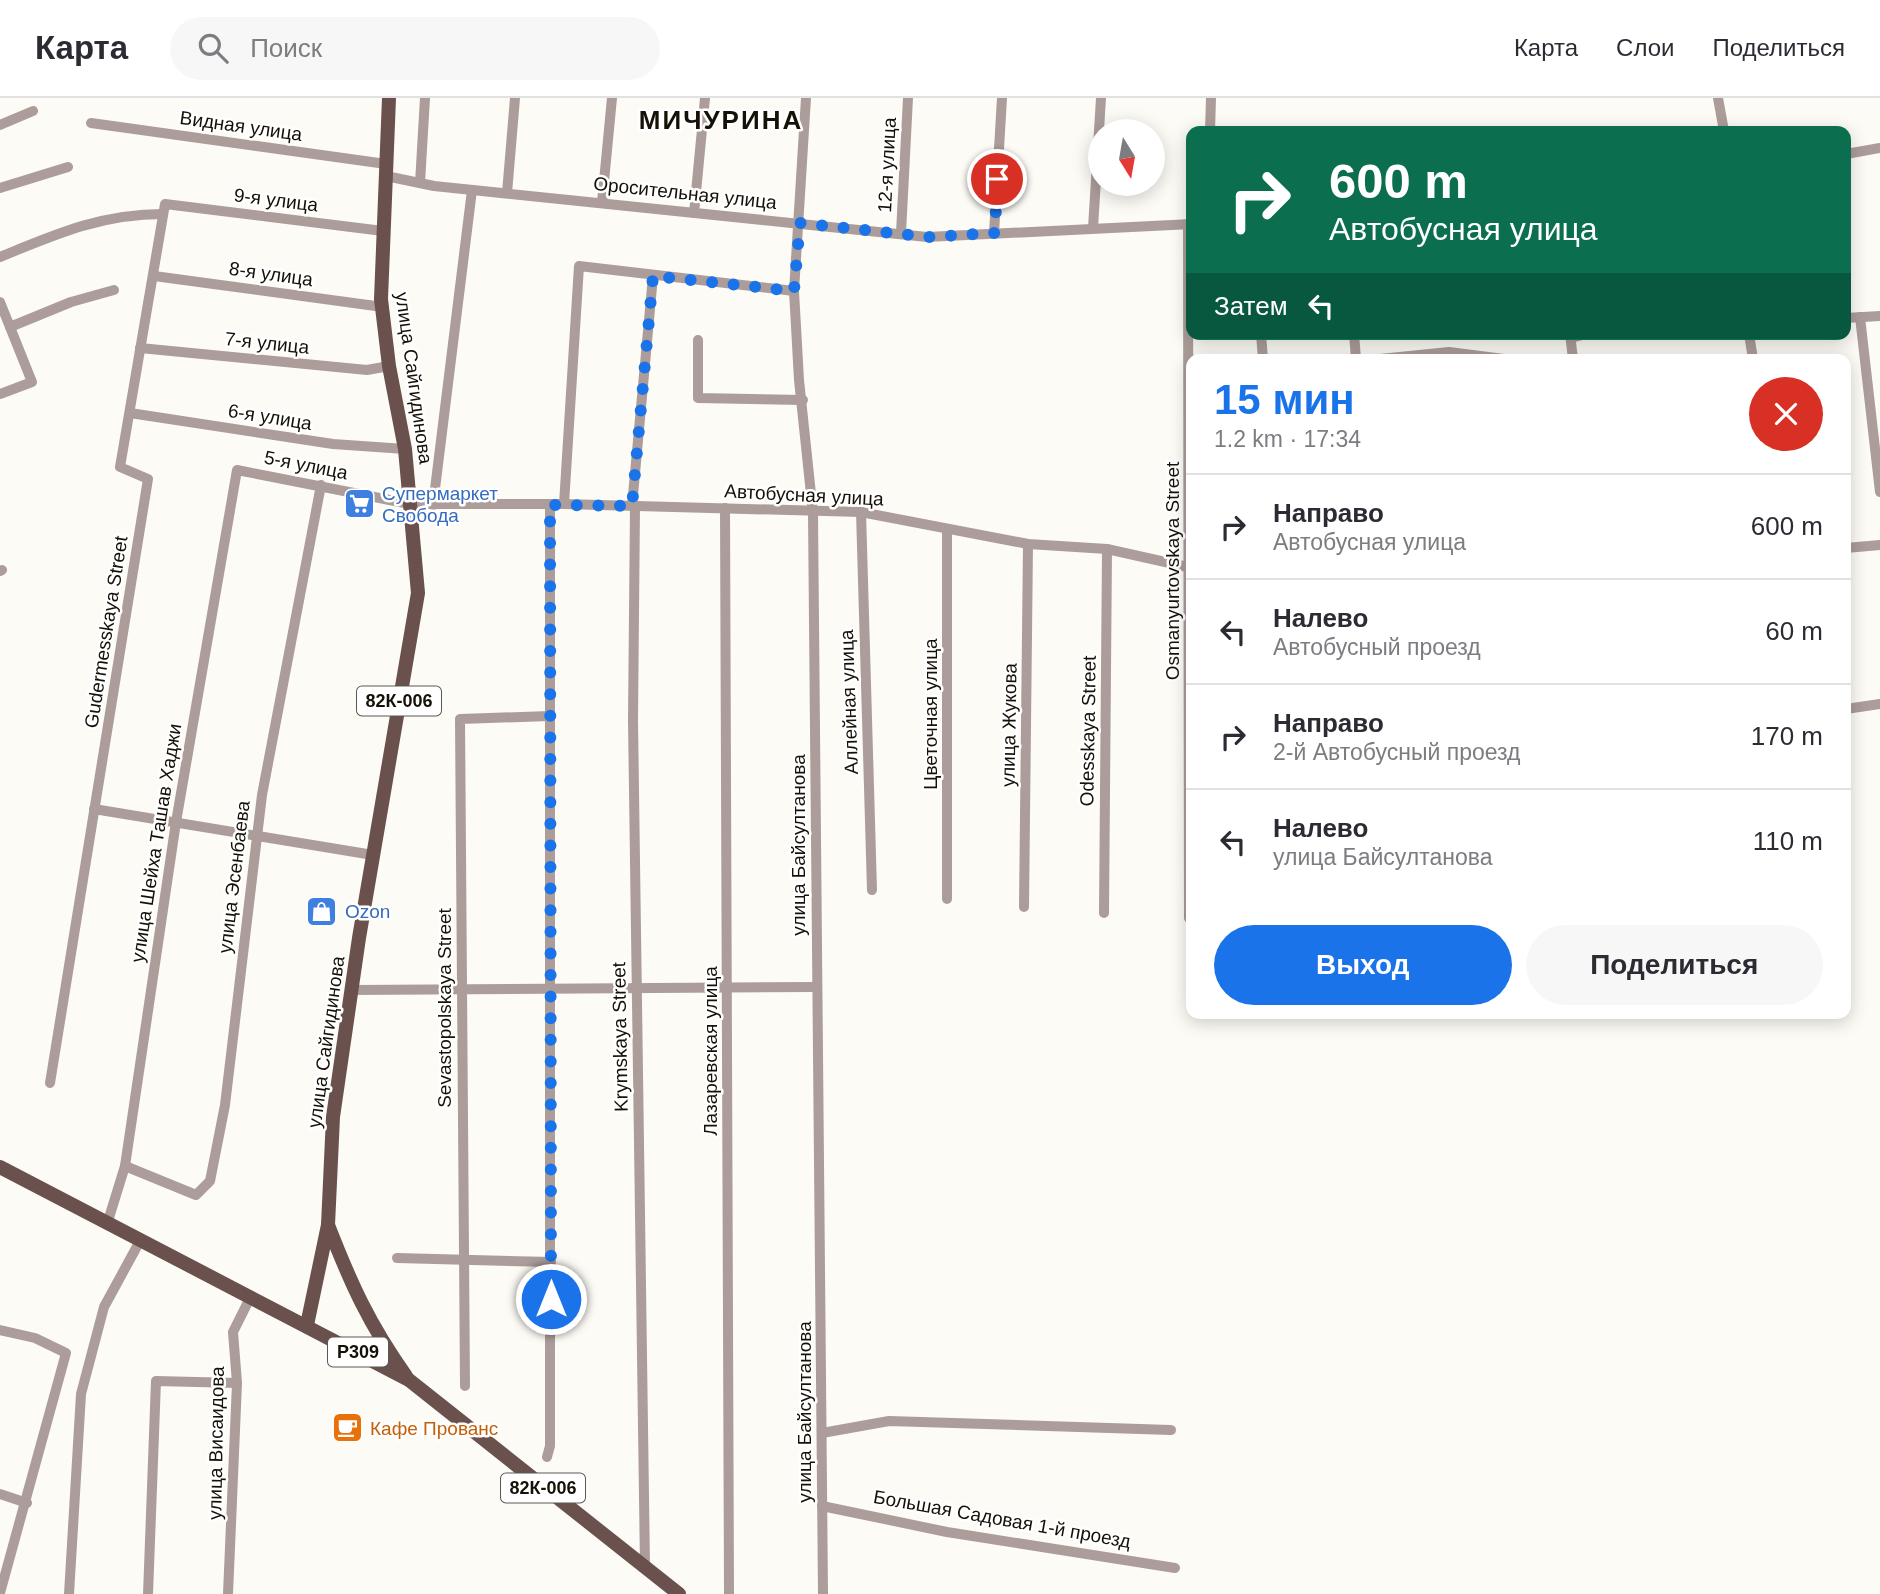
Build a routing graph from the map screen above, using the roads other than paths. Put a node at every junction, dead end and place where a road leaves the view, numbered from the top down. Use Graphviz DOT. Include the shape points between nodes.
graph roads {
  1 [pos="389,98"];
  2 [pos="425,98"];
  3 [pos="516,98"];
  4 [pos="612,98"];
  5 [pos="705,98"];
  6 [pos="806,98"];
  7 [pos="908,98"];
  8 [pos="1002,98"];
  9 [pos="1101,98"];
  10 [pos="1210,98"];
  11 [pos="1718,98"];
  12 [pos="33,111"];
  13 [pos="91,122"];
  14 [pos="0,125"];
  15 [pos="1210,126"];
  16 [pos="1724,126"];
  17 [pos="1880,148"];
  18 [pos="1851,154"];
  19 [pos="68,167"];
  20 [pos="386,170"];
  21 [pos="420,183"];
  22 [pos="0,188"];
  23 [pos="472,190"];
  24 [pos="507,193"];
  25 [pos="601,202"];
  26 [pos="164,209"];
  27 [pos="694,212"];
  28 [pos="800,223"];
  29 [pos="1186,224"];
  30 [pos="1094,228"];
  31 [pos="383,231"];
  32 [pos="901,233"];
  33 [pos="995,233"];
  34 [pos="0,257"];
  35 [pos="154,276"];
  36 [pos="653,276"];
  37 [pos="114,290"];
  38 [pos="794,291"];
  39 [pos="0,302"];
  40 [pos="383,307"];
  41 [pos="1880,316"];
  42 [pos="1851,317"];
  43 [pos="1860,317"];
  44 [pos="10,327"];
  45 [pos="698,340"];
  46 [pos="140,348"];
  47 [pos="1429,354"];
  48 [pos="1464,354"];
  49 [pos="389,366"];
  50 [pos="1874,390"];
  51 [pos="0,394"];
  52 [pos="803,400"];
  53 [pos="130,413"];
  54 [pos="405,449"];
  55 [pos="237,470"];
  56 [pos="321,485"];
  57 [pos="1880,492"];
  58 [pos="410,504"];
  59 [pos="564,504"];
  60 [pos="433,505"];
  61 [pos="550,505"];
  62 [pos="634,506"];
  63 [pos="724,508"];
  64 [pos="862,512"];
  65 [pos="813,513"];
  66 [pos="947,529"];
  67 [pos="1028,544"];
  68 [pos="1880,545"];
  69 [pos="1851,548"];
  70 [pos="1107,549"];
  71 [pos="1186,567"];
  72 [pos="1880,704"];
  73 [pos="1851,708"];
  74 [pos="549,716"];
  75 [pos="94,809"];
  76 [pos="176,822"];
  77 [pos="255,837"];
  78 [pos="373,855"];
  79 [pos="872,890"];
  80 [pos="947,899"];
  81 [pos="1024,907"];
  82 [pos="1104,913"];
  83 [pos="816,987"];
  84 [pos="637,988"];
  85 [pos="727,988"];
  86 [pos="552,989"];
  87 [pos="352,990"];
  88 [pos="461,990"];
  89 [pos="50,1083"];
  90 [pos="125,1166"];
  91 [pos="0,1167"];
  92 [pos="107,1222"];
  93 [pos="328,1225"];
  94 [pos="141,1239"];
  95 [pos="397,1258"];
  96 [pos="463,1260"];
  97 [pos="551,1262"];
  98 [pos="251,1296"];
  99 [pos="307,1325"];
  100 [pos="0,1330"];
  101 [pos="409,1380"];
  102 [pos="237,1383"];
  103 [pos="465,1386"];
  104 [pos="1171,1430"];
  105 [pos="822,1433"];
  106 [pos="547,1457"];
  107 [pos="0,1494"];
  108 [pos="27,1503"];
  109 [pos="822,1506"];
  110 [pos="645,1567"];
  111 [pos="1175,1568"];
  112 [pos="2,1577"];
  113 [pos="0,1593"];
  114 [pos="69,1594"];
  115 [pos="148,1594"];
  116 [pos="228,1594"];
  117 [pos="679,1594"];
  118 [pos="729,1594"];
  119 [pos="823,1594"];
  1 -- 20 [label="main road, улица Сайгидинова / 82К-006"];
  2 -- 21 [label="street"];
  3 -- 24 [label="street"];
  4 -- 25 [label="street"];
  5 -- 27 [label="street"];
  6 -- 28 [label="street, улица Байсултанова"];
  7 -- 32 [label="street, 12-я улица"];
  8 -- 33 [label="street"];
  9 -- 30 [label="street"];
  10 -- 15 [label="street"];
  11 -- 16 [label="street"];
  12 -- 14 [label="street"];
  13 -- 20 [label="street, Видная улица"];
  17 -- 18 [label="street"];
  19 -- 22 [label="street"];
  20 -- 21 [label="street, Оросительная улица"];
  20 -- 31 [label="main road, улица Сайгидинова / 82К-006"];
  21 -- 23 [label="street, Оросительная улица"];
  23 -- 24 [label="street, Оросительная улица"];
  23 -- 60 [label="street"];
  24 -- 25 [label="street, Оросительная улица"];
  25 -- 27 [label="street, Оросительная улица"];
  26 -- 31 [label="street, 9-я улица"];
  26 -- 34 [label="street, 9-я улица" via="90,221"];
  26 -- 35 [label="street, Gudermesskaya Street"];
  27 -- 28 [label="street, Оросительная улица"];
  28 -- 32 [label="street, Оросительная улица"];
  28 -- 38 [label="street, улица Байсултанова"];
  29 -- 30 [label="street, Оросительная улица"];
  30 -- 33 [label="street, Оросительная улица"];
  31 -- 40 [label="main road, улица Сайгидинова / 82К-006"];
  32 -- 33 [label="street, Оросительная улица" via="928,237"];
  35 -- 40 [label="street, 8-я улица"];
  35 -- 46 [label="street, Gudermesskaya Street"];
  36 -- 38 [label="street"];
  36 -- 59 [label="street" via="579,267"];
  36 -- 62 [label="street, Krymskaya Street"];
  37 -- 44 [label="street"];
  38 -- 52 [label="street, улица Байсултанова"];
  39 -- 44 [label="street"];
  40 -- 49 [label="main road, улица Сайгидинова / 82К-006"];
  41 -- 43 [label="street"];
  42 -- 43 [label="street"];
  43 -- 50 [label="street"];
  44 -- 51 [label="street" via="32,382"];
  45 -- 52 [label="street" via="698,398"];
  46 -- 49 [label="street, 7-я улица" via="367,370"];
  46 -- 53 [label="street, Gudermesskaya Street"];
  47 -- 48 [label="street"];
  49 -- 54 [label="main road, улица Сайгидинова / 82К-006"];
  50 -- 57 [label="street"];
  52 -- 65 [label="street, улица Байсултанова"];
  53 -- 54 [label="street, 6-я улица" via="333,444"];
  53 -- 75 [label="street, Gudermesskaya Street" via="120,467 148,480"];
  54 -- 58 [label="main road, улица Сайгидинова / 82К-006"];
  55 -- 56 [label="street, 5-я улица"];
  55 -- 76 [label="street, улица Шейха Ташав Хаджи"];
  56 -- 58 [label="street, 5-я улица"];
  56 -- 77 [label="street, улица Эсенбаева"];
  58 -- 60 [label="street, Автобусная улица"];
  58 -- 78 [label="main road, улица Сайгидинова / 82К-006" via="418,593"];
  59 -- 61 [label="street, Автобусная улица"];
  59 -- 62 [label="street, Автобусная улица"];
  60 -- 61 [label="street, Автобусная улица"];
  61 -- 74 [label="street"];
  62 -- 63 [label="street, Автобусная улица"];
  62 -- 84 [label="street, Krymskaya Street"];
  63 -- 65 [label="street, Автобусная улица"];
  63 -- 85 [label="street, Лазаревская улица"];
  64 -- 65 [label="street, Автобусная улица"];
  64 -- 66 [label="street, Автобусная улица"];
  64 -- 79 [label="street, Аллейная улица"];
  65 -- 83 [label="street, улица Байсултанова"];
  66 -- 67 [label="street, Автобусная улица"];
  66 -- 80 [label="street, Цветочная улица"];
  67 -- 70 [label="street, Автобусная улица"];
  67 -- 81 [label="street, улица Жукова"];
  68 -- 69 [label="street"];
  70 -- 71 [label="street, Автобусная улица"];
  70 -- 82 [label="street, Odesskaya Street"];
  72 -- 73 [label="street"];
  74 -- 86 [label="street"];
  74 -- 88 [label="street, Sevastopolskaya Street" via="460,719"];
  75 -- 76 [label="street"];
  75 -- 89 [label="street, Gudermesskaya Street"];
  76 -- 77 [label="street"];
  76 -- 90 [label="street, улица Шейха Ташав Хаджи"];
  77 -- 78 [label="street"];
  77 -- 90 [label="street, улица Эсенбаева" via="225,1105 210,1181 196,1195"];
  78 -- 87 [label="main road, улица Сайгидинова / 82К-006"];
  83 -- 85 [label="street"];
  83 -- 105 [label="street, улица Байсултанова"];
  84 -- 85 [label="street"];
  84 -- 86 [label="street"];
  84 -- 110 [label="street, Krymskaya Street"];
  85 -- 118 [label="street, Лазаревская улица"];
  86 -- 88 [label="street"];
  86 -- 97 [label="street"];
  87 -- 88 [label="street"];
  87 -- 93 [label="main road, улица Сайгидинова / 82К-006" via="333,1117"];
  88 -- 96 [label="street, Sevastopolskaya Street"];
  90 -- 92 [label="street, улица Шейха Ташав Хаджи"];
  91 -- 92 [label="main road"];
  92 -- 94 [label="main road"];
  93 -- 99 [label="main road, улица Сайгидинова"];
  93 -- 101 [label="main road, 82К-006" via="354,1294"];
  94 -- 98 [label="main road"];
  94 -- 114 [label="street" via="104,1307 81,1394"];
  95 -- 96 [label="street"];
  96 -- 97 [label="street"];
  96 -- 103 [label="street, Sevastopolskaya Street"];
  97 -- 106 [label="street"];
  98 -- 99 [label="main road"];
  98 -- 102 [label="street, улица Висаидова" via="233,1332"];
  99 -- 101 [label="main road, Р309"];
  100 -- 108 [label="street" via="35,1338 65,1353"];
  101 -- 110 [label="main road, 82К-006"];
  102 -- 115 [label="street" via="156,1381"];
  102 -- 116 [label="street, улица Висаидова"];
  104 -- 105 [label="street" via="889,1421"];
  105 -- 109 [label="street, улица Байсултанова"];
  107 -- 108 [label="street"];
  108 -- 112 [label="street"];
  109 -- 111 [label="street, Большая Садовая 1-й проезд" via="947,1532"];
  109 -- 119 [label="street, улица Байсултанова"];
  110 -- 117 [label="main road, 82К-006"];
  112 -- 113 [label="street"];
}
